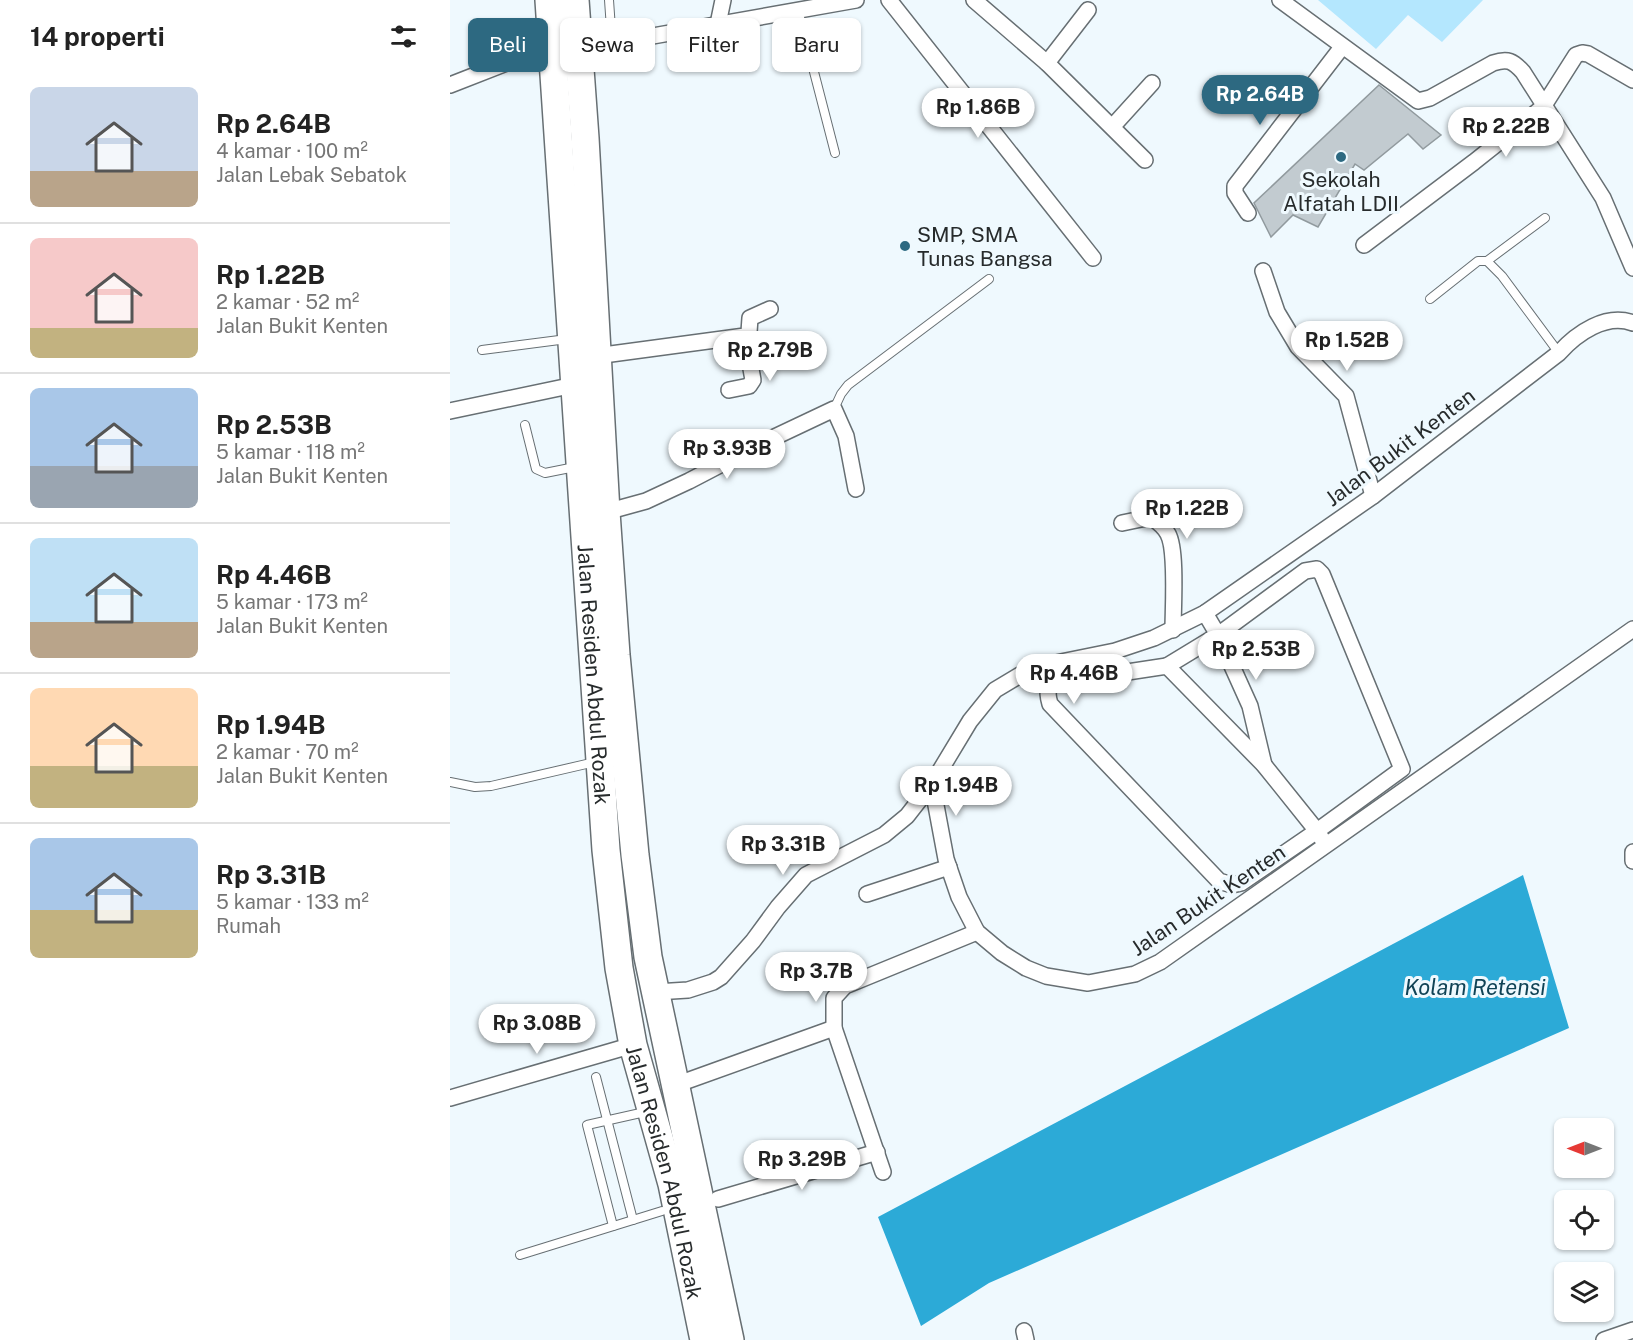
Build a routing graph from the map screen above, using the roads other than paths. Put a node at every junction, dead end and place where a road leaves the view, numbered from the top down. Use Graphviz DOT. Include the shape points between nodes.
graph roads {
  1 [pos="549,0"];
  2 [pos="575,0"];
  3 [pos="609,0"];
  4 [pos="723,0"];
  5 [pos="856,0"];
  6 [pos="889,0"];
  7 [pos="974,0"];
  8 [pos="1281,0"];
  9 [pos="798,10"];
  10 [pos="1088,10"];
  11 [pos="576,18"];
  12 [pos="610,18"];
  13 [pos="719,18"];
  14 [pos="752,18"];
  15 [pos="1342,47"];
  16 [pos="552,52"];
  17 [pos="1047,63"];
  18 [pos="580,72"];
  19 [pos="1633,80"];
  20 [pos="1152,83"];
  21 [pos="450,85"];
  22 [pos="1543,107"];
  23 [pos="1113,126"];
  24 [pos="835,153"];
  25 [pos="1145,160"];
  26 [pos="1248,213"];
  27 [pos="1545,218"];
  28 [pos="1364,245"];
  29 [pos="1093,258"];
  30 [pos="1487,261"];
  31 [pos="1633,268"];
  32 [pos="1263,271"];
  33 [pos="988,279"];
  34 [pos="1430,299"];
  35 [pos="770,309"];
  36 [pos="1633,323"];
  37 [pos="745,336"];
  38 [pos="572,338"];
  39 [pos="482,350"];
  40 [pos="1559,353"];
  41 [pos="596,356"];
  42 [pos="574,385"];
  43 [pos="729,390"];
  44 [pos="834,409"];
  45 [pos="450,411"];
  46 [pos="525,425"];
  47 [pos="580,466"];
  48 [pos="856,489"];
  49 [pos="1373,496"];
  50 [pos="606,512"];
  51 [pos="1122,523"];
  52 [pos="1205,613"];
  53 [pos="1633,629"];
  54 [pos="1173,630"];
  55 [pos="1218,635"];
  56 [pos="1167,666"];
  57 [pos="600,762"];
  58 [pos="1264,765"];
  59 [pos="450,782"];
  60 [pos="932,784"];
  61 [pos="1317,831"];
  62 [pos="1326,845"];
  63 [pos="1633,852"];
  64 [pos="1633,861"];
  65 [pos="949,867"];
  66 [pos="867,894"];
  67 [pos="977,932"];
  68 [pos="656,992"];
  69 [pos="834,1028"];
  70 [pos="668,1050"];
  71 [pos="636,1055"];
  72 [pos="596,1077"];
  73 [pos="681,1083"];
  74 [pos="450,1098"];
  75 [pos="645,1112"];
  76 [pos="607,1120"];
  77 [pos="877,1152"];
  78 [pos="883,1172"];
  79 [pos="718,1199"];
  80 [pos="662,1211"];
  81 [pos="633,1220"];
  82 [pos="613,1226"];
  83 [pos="520,1255"];
  84 [pos="1633,1330"];
  85 [pos="688,1340"];
  86 [pos="704,1340"];
  87 [pos="730,1340"];
  88 [pos="749,1340"];
  89 [pos="1604,1340"];
  1 -- 16 [label="highway, Jalan Residen Abdul Rozak"];
  2 -- 11 [label="highway, Jalan Residen Abdul Rozak"];
  3 -- 12 [label="lane"];
  4 -- 13 [label="street"];
  5 -- 9 [label="street"];
  6 -- 29 [label="street"];
  7 -- 17 [label="street"];
  8 -- 15 [label="street"];
  9 -- 14 [label="street"];
  9 -- 24 [label="lane"];
  10 -- 17 [label="street"];
  15 -- 22 [label="street" via="1418,101 1465,80 1489,64 1509,60 1523,72"];
  15 -- 26 [label="street" via="1235,186"];
  16 -- 21 [label="street" via="509,62"];
  16 -- 38 [label="highway, Jalan Residen Abdul Rozak"];
  17 -- 23 [label="street"];
  18 -- 41 [label="highway, Jalan Residen Abdul Rozak"];
  19 -- 22 [label="street" via="1588,54 1578,54"];
  20 -- 23 [label="street"];
  22 -- 28 [label="street"];
  22 -- 31 [label="street" via="1603,198"];
  23 -- 25 [label="street"];
  27 -- 30 [label="lane"];
  30 -- 34 [label="lane" via="1478,261"];
  30 -- 40 [label="lane"];
  32 -- 49 [label="street" via="1277,312 1298,347 1346,396"];
  33 -- 44 [label="lane" via="848,385"];
  35 -- 37 [label="street" via="750,318"];
  36 -- 40 [label="street, Jalan Bukit Kenten" via="1602,321"];
  37 -- 41 [label="street"];
  37 -- 43 [label="street" via="753,380 749,386"];
  38 -- 39 [label="lane"];
  38 -- 42 [label="highway, Jalan Residen Abdul Rozak"];
  40 -- 49 [label="street, Jalan Bukit Kenten"];
  41 -- 50 [label="highway, Jalan Residen Abdul Rozak"];
  42 -- 45 [label="street"];
  42 -- 47 [label="highway, Jalan Residen Abdul Rozak"];
  44 -- 48 [label="street" via="846,436"];
  44 -- 50 [label="street" via="646,501"];
  46 -- 47 [label="lane" via="536,469 545,472"];
  47 -- 57 [label="highway, Jalan Residen Abdul Rozak"];
  49 -- 52 [label="street, Jalan Bukit Kenten"];
  50 -- 68 [label="highway, Jalan Residen Abdul Rozak" via="635,855"];
  51 -- 54 [label="street" via="1151,518 1162,524 1169,536"];
  52 -- 54 [label="street, Jalan Bukit Kenten"];
  52 -- 55 [label="street"];
  53 -- 62 [label="street, Jalan Bukit Kenten"];
  54 -- 60 [label="street, Jalan Bukit Kenten" via="1114,651 1041,666 995,690 970,721"];
  55 -- 56 [label="street"];
  55 -- 58 [label="street" via="1250,706"];
  55 -- 61 [label="street" via="1305,571 1317,569 1322,574 1402,769"];
  56 -- 58 [label="street"];
  56 -- 61 [label="street" via="1055,683 1050,685 1048,698 1223,883 1241,883"];
  57 -- 59 [label="lane" via="491,786"];
  57 -- 71 [label="highway, Jalan Residen Abdul Rozak" via="619,968"];
  58 -- 61 [label="street"];
  60 -- 65 [label="street, Jalan Bukit Kenten"];
  60 -- 68 [label="street" via="908,816 884,835 806,875 721,977 688,990"];
  61 -- 62 [label="street"];
  62 -- 67 [label="street, Jalan Bukit Kenten" via="1160,962 1135,974 1088,983 1046,976 1002,953"];
  63 -- 64 [label="street"];
  65 -- 66 [label="street"];
  65 -- 67 [label="street, Jalan Bukit Kenten"];
  67 -- 69 [label="street" via="845,986 834,998"];
  68 -- 70 [label="highway, Jalan Residen Abdul Rozak"];
  69 -- 73 [label="street"];
  69 -- 77 [label="street"];
  70 -- 73 [label="highway"];
  70 -- 87 [label="highway, Jalan Residen Abdul Rozak"];
  71 -- 74 [label="street"];
  71 -- 75 [label="highway"];
  71 -- 86 [label="highway, Jalan Residen Abdul Rozak" via="672,1184"];
  72 -- 76 [label="lane"];
  73 -- 79 [label="highway" via="712,1170"];
  75 -- 76 [label="lane"];
  75 -- 80 [label="highway"];
  76 -- 81 [label="lane"];
  76 -- 82 [label="lane" via="587,1125"];
  77 -- 78 [label="street"];
  77 -- 79 [label="street"];
  79 -- 88 [label="highway"];
  80 -- 81 [label="lane"];
  80 -- 85 [label="highway"];
  81 -- 82 [label="lane"];
  82 -- 83 [label="lane"];
  84 -- 89 [label="street"];
}
